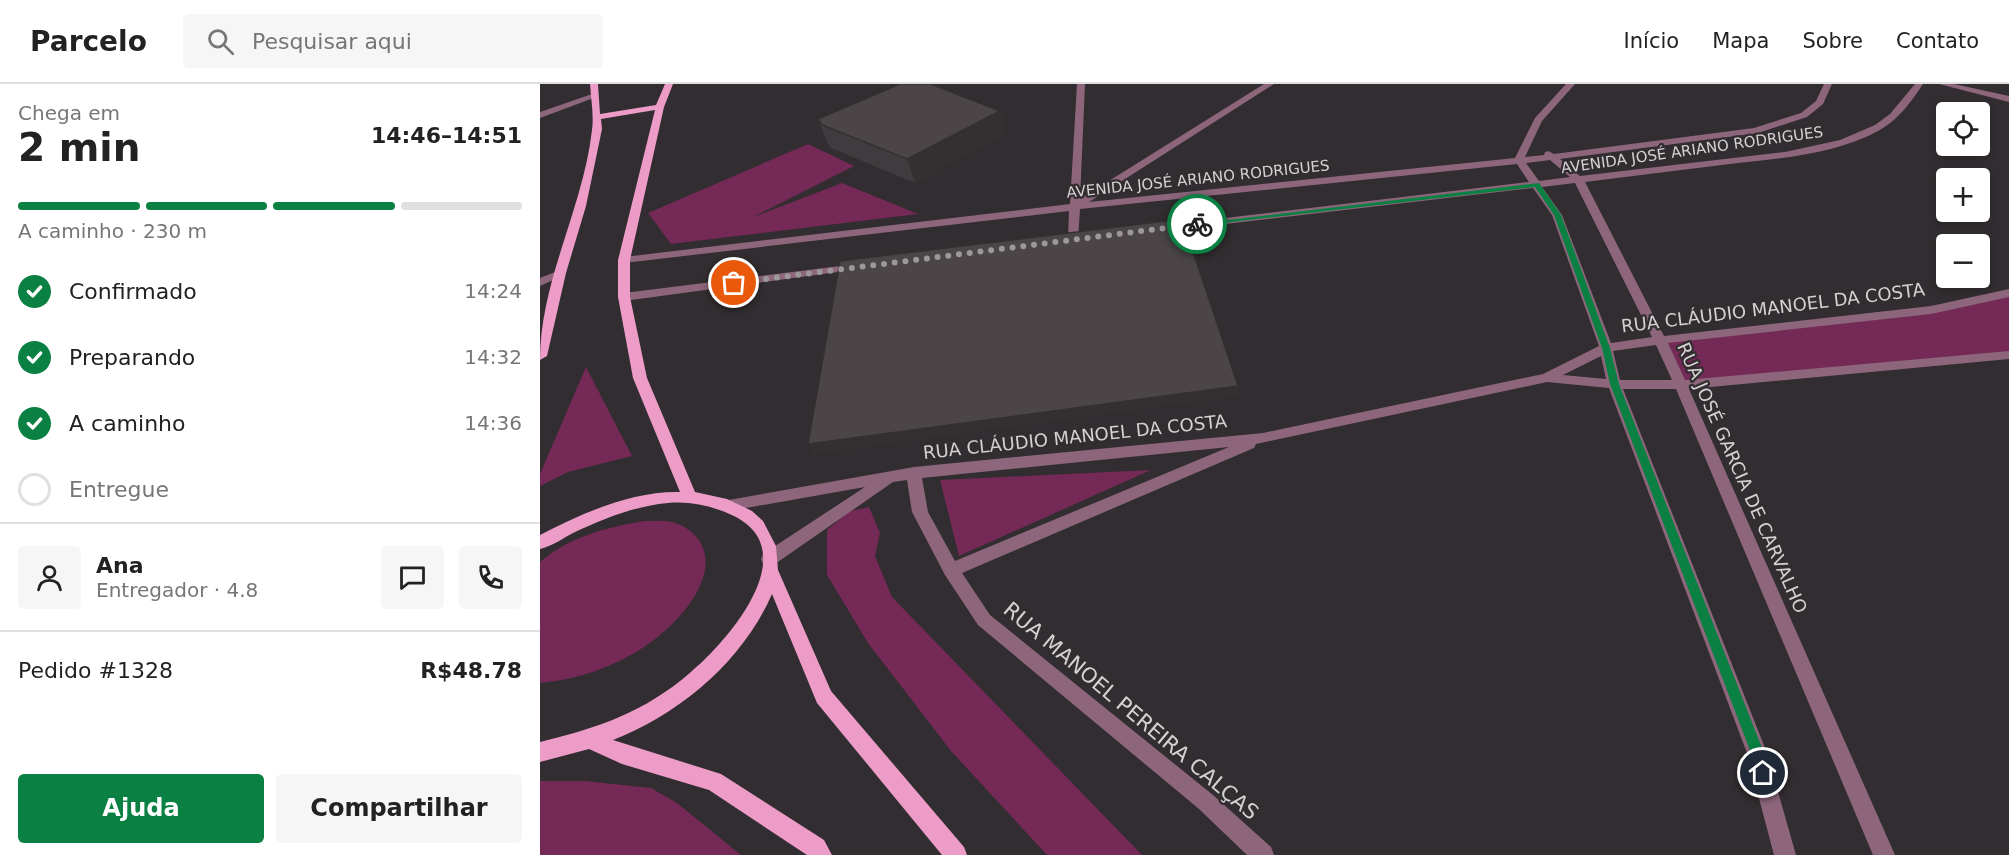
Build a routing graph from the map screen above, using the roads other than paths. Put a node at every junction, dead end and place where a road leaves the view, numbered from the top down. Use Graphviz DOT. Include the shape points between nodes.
graph roads {
  1 [pos="594,84"];
  2 [pos="669,84"];
  3 [pos="1081,84"];
  4 [pos="1270,84"];
  5 [pos="1571,84"];
  6 [pos="1828,84"];
  7 [pos="1919,84"];
  8 [pos="1943,84"];
  9 [pos="595,96"];
  10 [pos="2009,99"];
  11 [pos="660,107"];
  12 [pos="540,115"];
  13 [pos="596,117"];
  14 [pos="1528,142"];
  15 [pos="1554,157"];
  16 [pos="1519,160"];
  17 [pos="1579,180"];
  18 [pos="1536,185"];
  19 [pos="1073,207"];
  20 [pos="1151,230"];
  21 [pos="1061,240"];
  22 [pos="624,260"];
  23 [pos="872,265"];
  24 [pos="560,273"];
  25 [pos="540,282"];
  26 [pos="2009,293"];
  27 [pos="624,297"];
  28 [pos="1660,340"];
  29 [pos="1606,348"];
  30 [pos="2009,355"];
  31 [pos="540,356"];
  32 [pos="1547,378"];
  33 [pos="1614,384"];
  34 [pos="1681,385"];
  35 [pos="1263,438"];
  36 [pos="914,473"];
  37 [pos="891,478"];
  38 [pos="690,497"];
  39 [pos="729,505"];
  40 [pos="540,543"];
  41 [pos="770,564"];
  42 [pos="951,570"];
  43 [pos="590,740"];
  44 [pos="540,752"];
  45 [pos="821,855"];
  46 [pos="956,855"];
  47 [pos="1263,855"];
  48 [pos="1785,855"];
  49 [pos="1884,855"];
  1 -- 9 [label="main road"];
  2 -- 11 [label="main road"];
  3 -- 19 [label="street"];
  4 -- 19 [label="street"];
  5 -- 14 [label="street" via="1538,120"];
  6 -- 15 [label="street, AVENIDA JOSÉ ARIANO RODRIGUES" via="1820,102 1804,115 1755,131"];
  7 -- 17 [label="street, AVENIDA JOSÉ ARIANO RODRIGUES" via="1910,101 1878,128 1842,144 1785,155"];
  8 -- 10 [label="street"];
  9 -- 12 [label="street"];
  9 -- 13 [label="main road"];
  11 -- 13 [label="main road"];
  11 -- 22 [label="main road"];
  13 -- 24 [label="main road" via="581,206"];
  14 -- 15 [label="street, RUA JOSÉ GARCIA DE CARVALHO"];
  14 -- 16 [label="street"];
  15 -- 16 [label="street, AVENIDA JOSÉ ARIANO RODRIGUES"];
  15 -- 17 [label="street, RUA JOSÉ GARCIA DE CARVALHO"];
  16 -- 18 [label="street"];
  16 -- 19 [label="street, AVENIDA JOSÉ ARIANO RODRIGUES"];
  17 -- 18 [label="street, AVENIDA JOSÉ ARIANO RODRIGUES"];
  17 -- 28 [label="street, RUA JOSÉ GARCIA DE CARVALHO"];
  18 -- 20 [label="street, AVENIDA JOSÉ ARIANO RODRIGUES"];
  18 -- 29 [label="street" via="1557,215"];
  19 -- 21 [label="street" via="1078,238"];
  19 -- 22 [label="street, AVENIDA JOSÉ ARIANO RODRIGUES"];
  22 -- 27 [label="main road"];
  23 -- 27 [label="street"];
  24 -- 25 [label="street"];
  24 -- 31 [label="main road"];
  26 -- 28 [label="street, RUA CLÁUDIO MANOEL DA COSTA" via="1931,310"];
  27 -- 38 [label="main road" via="640,378"];
  28 -- 29 [label="street, RUA CLÁUDIO MANOEL DA COSTA"];
  28 -- 34 [label="street, RUA JOSÉ GARCIA DE CARVALHO"];
  29 -- 32 [label="street, RUA CLÁUDIO MANOEL DA COSTA"];
  29 -- 33 [label="street"];
  30 -- 34 [label="street, RUA CLÁUDIO MANOEL DA COSTA"];
  32 -- 33 [label="street, RUA CLÁUDIO MANOEL DA COSTA"];
  32 -- 35 [label="street, RUA CLÁUDIO MANOEL DA COSTA"];
  33 -- 34 [label="street, RUA CLÁUDIO MANOEL DA COSTA"];
  33 -- 48 [label="street" via="1757,753"];
  34 -- 49 [label="street, RUA JOSÉ GARCIA DE CARVALHO"];
  35 -- 36 [label="street, RUA CLÁUDIO MANOEL DA COSTA"];
  35 -- 42 [label="street, RUA CLÁUDIO MANOEL DA COSTA"];
  36 -- 37 [label="street, RUA CLÁUDIO MANOEL DA COSTA"];
  36 -- 42 [label="street, RUA MANOEL PEREIRA CALÇAS" via="920,512"];
  37 -- 39 [label="street, RUA CLÁUDIO MANOEL DA COSTA"];
  37 -- 41 [label="street, RUA CLÁUDIO MANOEL DA COSTA"];
  38 -- 39 [label="main road"];
  38 -- 40 [label="main road" via="643,501 592,516"];
  39 -- 41 [label="main road" via="757,523 768,544"];
  41 -- 43 [label="main road" via="759,605 747,624 696,681 646,715"];
  41 -- 46 [label="main road" via="824,697"];
  42 -- 47 [label="street, RUA MANOEL PEREIRA CALÇAS" via="984,620 1206,802"];
  43 -- 44 [label="main road"];
  43 -- 45 [label="main road" via="622,754 714,781"];
}
